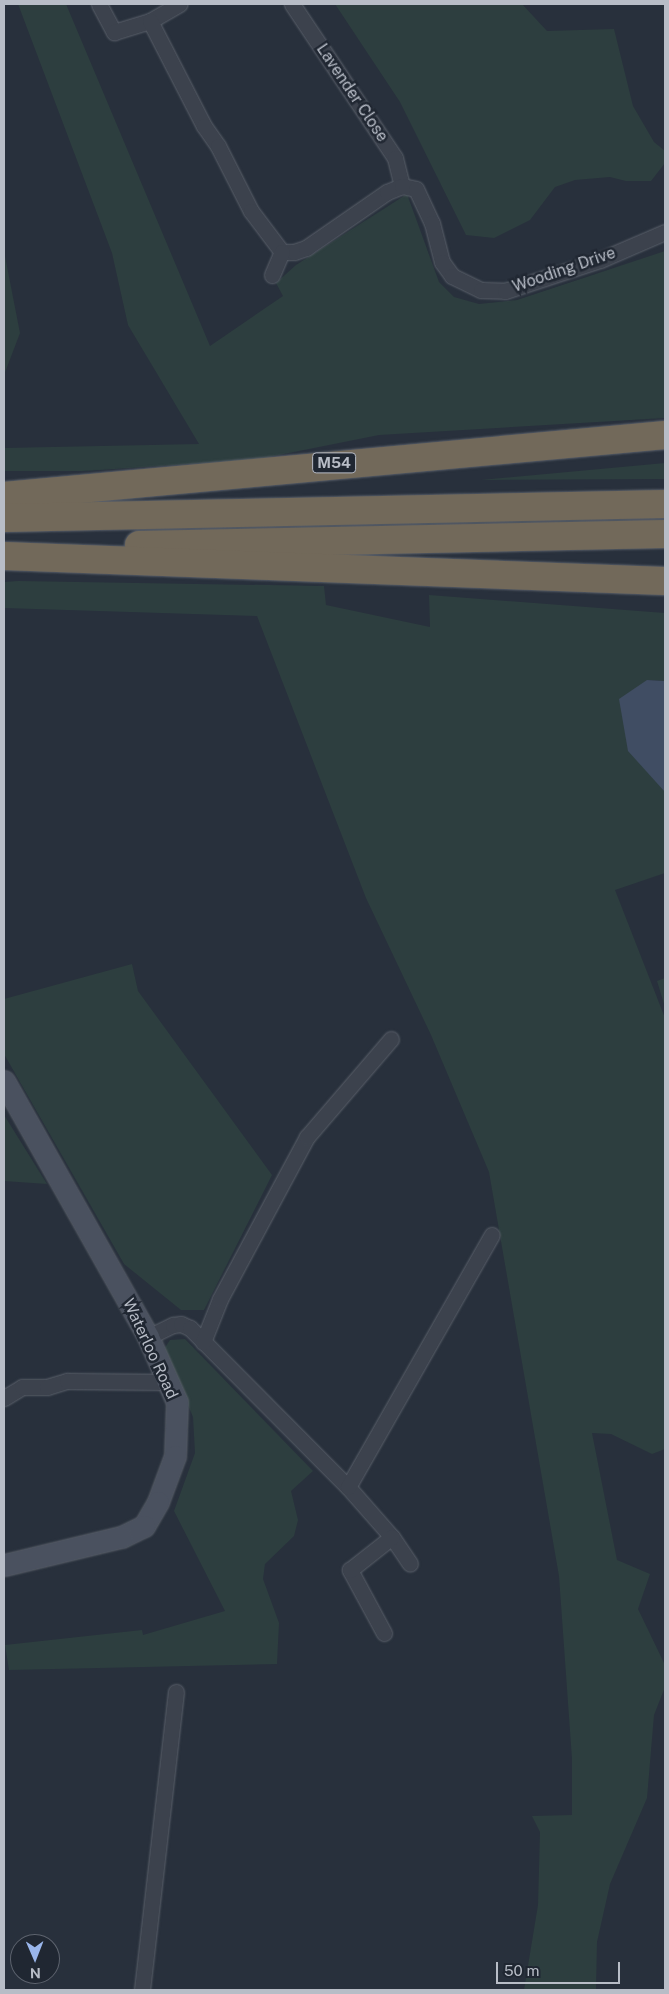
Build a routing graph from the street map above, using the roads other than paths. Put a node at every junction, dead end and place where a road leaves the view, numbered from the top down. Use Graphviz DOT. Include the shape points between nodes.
graph roads {
  1 [pos="99,4"];
  2 [pos="180,4"];
  3 [pos="292,4"];
  4 [pos="150,21"];
  5 [pos="402,186"];
  6 [pos="665,232"];
  7 [pos="282,252"];
  8 [pos="272,275"];
  9 [pos="665,435"];
  10 [pos="4,496"];
  11 [pos="665,504"];
  12 [pos="4,518"];
  13 [pos="665,534"];
  14 [pos="4,548"];
  15 [pos="4,556"];
  16 [pos="665,581"];
  17 [pos="390,1040"];
  18 [pos="4,1081"];
  19 [pos="492,1236"];
  20 [pos="148,1337"];
  21 [pos="203,1342"];
  22 [pos="168,1382"];
  23 [pos="4,1398"];
  24 [pos="348,1487"];
  25 [pos="392,1537"];
  26 [pos="410,1564"];
  27 [pos="4,1565"];
  28 [pos="384,1633"];
  29 [pos="176,1692"];
  30 [pos="142,1990"];
  1 -- 4 [label="street" via="114,32"];
  2 -- 4 [label="street"];
  3 -- 5 [label="street, Lavender Close" via="395,158"];
  4 -- 7 [label="street" via="251,210"];
  5 -- 6 [label="street, Wooding Drive" via="416,190 432,223 442,262 452,276 481,290 505,291 600,260"];
  5 -- 7 [label="street" via="387,192 306,248"];
  7 -- 8 [label="street"];
  9 -- 10 [label="highway, M54"];
  11 -- 12 [label="highway"];
  13 -- 14 [label="highway"];
  15 -- 16 [label="highway"];
  17 -- 21 [label="street" via="306,1136 220,1299"];
  18 -- 20 [label="street, Waterloo Road"];
  19 -- 24 [label="street"];
  20 -- 21 [label="street" via="181,1324 190,1328"];
  20 -- 22 [label="street, Waterloo Road"];
  21 -- 24 [label="street"];
  22 -- 23 [label="street" via="67,1381 22,1387"];
  22 -- 27 [label="street, Waterloo Road" via="177,1402 175,1456 158,1502 144,1526 120,1537"];
  24 -- 25 [label="street"];
  25 -- 26 [label="street"];
  25 -- 28 [label="street" via="350,1570"];
  29 -- 30 [label="street"];
}
